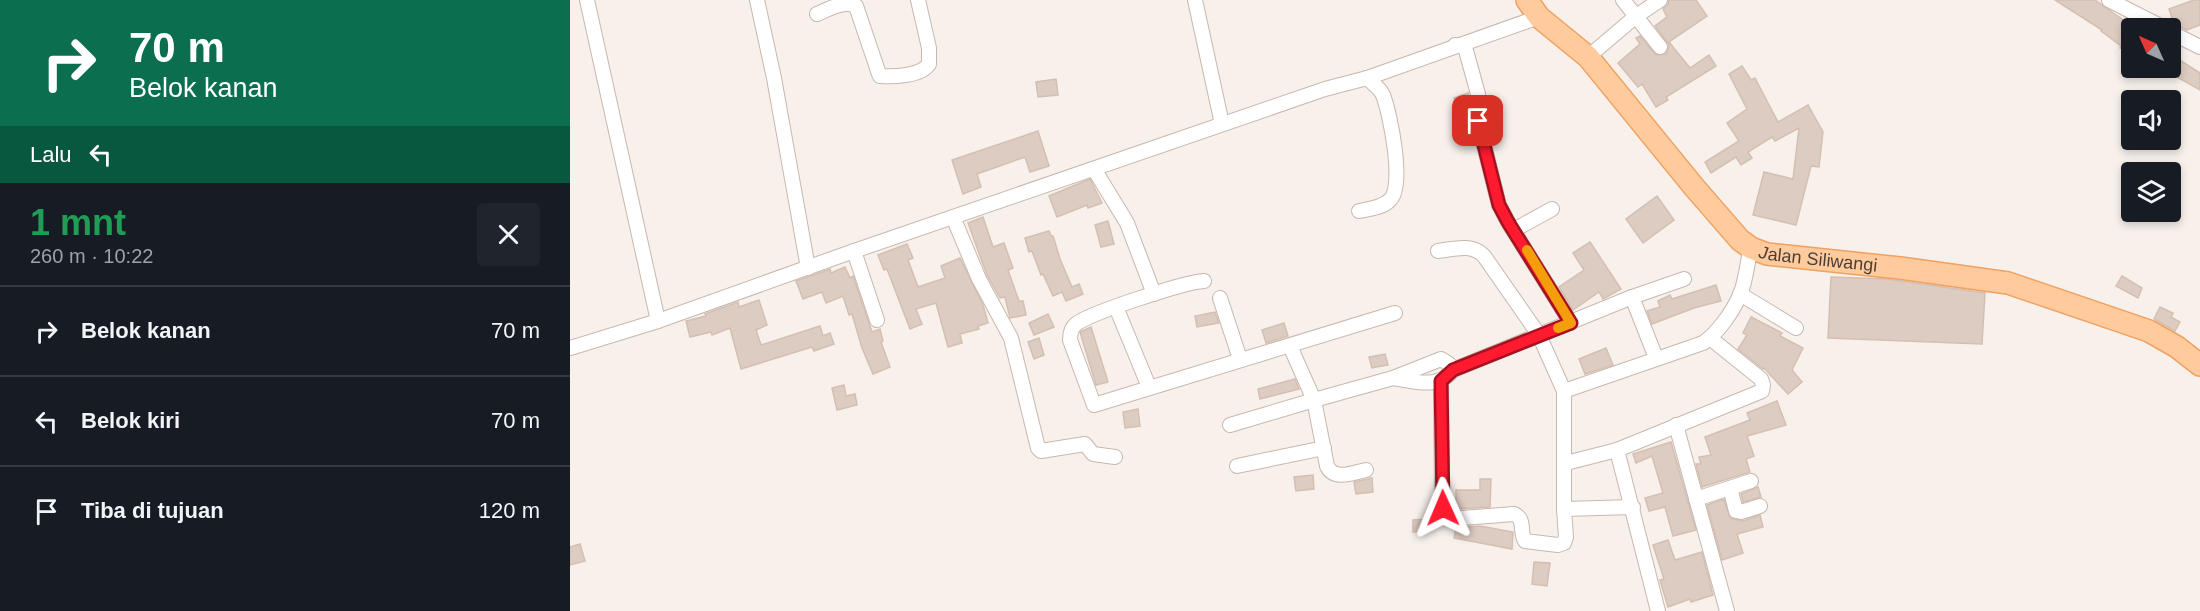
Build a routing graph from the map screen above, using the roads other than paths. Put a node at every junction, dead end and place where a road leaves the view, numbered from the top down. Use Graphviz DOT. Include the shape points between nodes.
graph roads {
  1 [pos="586,0"];
  2 [pos="757,0"];
  3 [pos="918,0"];
  4 [pos="1196,0"];
  5 [pos="1623,0"];
  6 [pos="1660,0"];
  7 [pos="2117,2"];
  8 [pos="1533,8"];
  9 [pos="817,14"];
  10 [pos="1635,17"];
  11 [pos="2146,18"];
  12 [pos="2181,38"];
  13 [pos="1455,45"];
  14 [pos="1660,47"];
  15 [pos="2200,47"];
  16 [pos="1588,57"];
  17 [pos="1367,78"];
  18 [pos="1222,124"];
  19 [pos="1094,169"];
  20 [pos="1552,209"];
  21 [pos="1359,211"];
  22 [pos="953,217"];
  23 [pos="1514,230"];
  24 [pos="1751,248"];
  25 [pos="854,251"];
  26 [pos="1438,251"];
  27 [pos="808,268"];
  28 [pos="1684,279"];
  29 [pos="1204,280"];
  30 [pos="1154,294"];
  31 [pos="1740,294"];
  32 [pos="1632,297"];
  33 [pos="1220,298"];
  34 [pos="1116,307"];
  35 [pos="1395,313"];
  36 [pos="877,320"];
  37 [pos="658,321"];
  38 [pos="1571,323"];
  39 [pos="1796,328"];
  40 [pos="1539,335"];
  41 [pos="1710,338"];
  42 [pos="1290,346"];
  43 [pos="570,348"];
  44 [pos="1656,358"];
  45 [pos="1240,359"];
  46 [pos="2200,365"];
  47 [pos="1453,370"];
  48 [pos="1393,378"];
  49 [pos="1441,381"];
  50 [pos="1149,387"];
  51 [pos="1564,391"];
  52 [pos="1314,400"];
  53 [pos="1230,425"];
  54 [pos="1676,426"];
  55 [pos="1324,448"];
  56 [pos="1617,450"];
  57 [pos="1115,457"];
  58 [pos="1566,463"];
  59 [pos="1237,466"];
  60 [pos="1366,470"];
  61 [pos="1751,481"];
  62 [pos="1730,488"];
  63 [pos="1696,499"];
  64 [pos="1760,506"];
  65 [pos="1633,507"];
  66 [pos="1564,509"];
  67 [pos="1658,611"];
  68 [pos="1727,611"];
  1 -- 37 [label="street"];
  2 -- 27 [label="street"];
  3 -- 9 [label="street" via="929,64 922,71 892,76 880,76 877,71 856,6 840,4"];
  4 -- 18 [label="street"];
  5 -- 10 [label="street"];
  6 -- 10 [label="street"];
  7 -- 11 [label="street"];
  8 -- 13 [label="street"];
  8 -- 16 [label="main road, Jalan Siliwangi"];
  10 -- 14 [label="street"];
  10 -- 16 [label="street"];
  12 -- 15 [label="street"];
  13 -- 17 [label="street"];
  13 -- 23 [label="street" via="1465,46 1499,205"];
  16 -- 24 [label="main road, Jalan Siliwangi" via="1694,188"];
  17 -- 18 [label="street"];
  17 -- 21 [label="street" via="1382,93 1398,180 1391,200"];
  18 -- 19 [label="street"];
  19 -- 22 [label="street"];
  19 -- 30 [label="street" via="1127,223"];
  20 -- 23 [label="street"];
  22 -- 25 [label="street"];
  22 -- 57 [label="street" via="1011,338 1038,448 1041,451 1085,444 1093,454"];
  23 -- 38 [label="street"];
  24 -- 31 [label="street"];
  24 -- 46 [label="main road, Jalan Siliwangi" via="1767,254 2008,283 2149,331"];
  25 -- 27 [label="street"];
  25 -- 36 [label="street"];
  26 -- 40 [label="street" via="1479,251"];
  27 -- 37 [label="street"];
  28 -- 32 [label="street"];
  29 -- 30 [label="street"];
  30 -- 34 [label="street"];
  31 -- 39 [label="street"];
  31 -- 41 [label="street"];
  32 -- 38 [label="street"];
  32 -- 44 [label="street"];
  33 -- 45 [label="street"];
  34 -- 50 [label="street"];
  34 -- 50 [label="street" via="1076,324 1070,333 1094,405"];
  35 -- 42 [label="street"];
  37 -- 43 [label="street"];
  38 -- 40 [label="street"];
  40 -- 47 [label="street"];
  40 -- 51 [label="street"];
  41 -- 44 [label="street"];
  41 -- 54 [label="street" via="1761,380 1762,391"];
  42 -- 45 [label="street"];
  42 -- 52 [label="street"];
  44 -- 51 [label="street"];
  45 -- 50 [label="street"];
  47 -- 48 [label="street" via="1441,359"];
  47 -- 49 [label="street"];
  48 -- 49 [label="street"];
  48 -- 52 [label="street"];
  49 -- 66 [label="street" via="1445,515 1449,519 1514,514 1522,522 1525,541 1558,546 1566,537"];
  51 -- 58 [label="street"];
  52 -- 53 [label="street"];
  52 -- 55 [label="street"];
  54 -- 56 [label="street"];
  54 -- 63 [label="street"];
  55 -- 59 [label="street"];
  55 -- 60 [label="street" via="1327,466 1335,475"];
  56 -- 58 [label="street"];
  56 -- 65 [label="street"];
  58 -- 66 [label="street"];
  61 -- 62 [label="street"];
  62 -- 63 [label="street"];
  62 -- 64 [label="street" via="1736,511"];
  63 -- 68 [label="street"];
  65 -- 66 [label="street"];
  65 -- 67 [label="street"];
}
